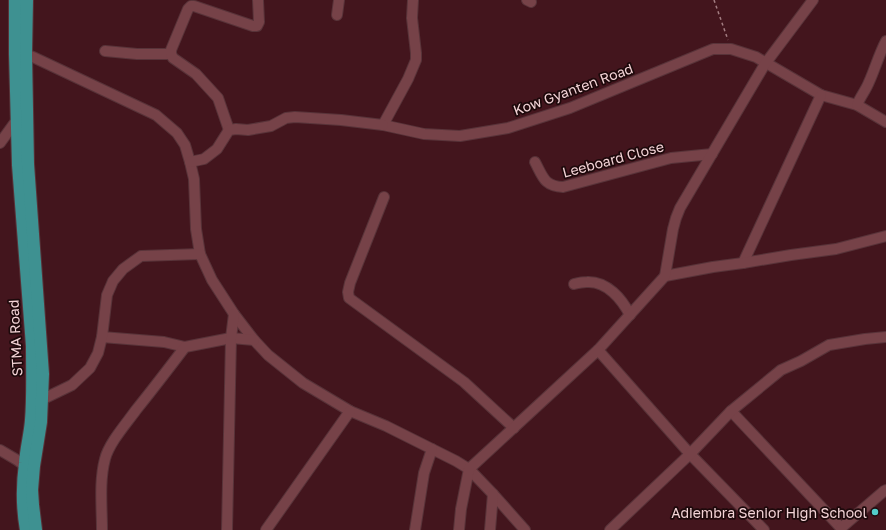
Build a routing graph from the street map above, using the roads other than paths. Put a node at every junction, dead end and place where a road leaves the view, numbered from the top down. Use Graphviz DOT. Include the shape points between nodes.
graph roads {
  1 [pos="16,0"];
  2 [pos="27,0"];
  3 [pos="258,0"];
  4 [pos="339,0"];
  5 [pos="412,0"];
  6 [pos="813,0"];
  7 [pos="337,15"];
  8 [pos="886,41"];
  9 [pos="105,50"];
  10 [pos="21,54"];
  11 [pos="171,54"];
  12 [pos="766,64"];
  13 [pos="821,96"];
  14 [pos="857,105"];
  15 [pos="16,121"];
  16 [pos="886,122"];
  17 [pos="382,125"];
  18 [pos="229,130"];
  19 [pos="0,143"];
  20 [pos="712,154"];
  21 [pos="190,162"];
  22 [pos="535,162"];
  23 [pos="384,197"];
  24 [pos="886,236"];
  25 [pos="200,254"];
  26 [pos="743,263"];
  27 [pos="665,276"];
  28 [pos="574,284"];
  29 [pos="234,314"];
  30 [pos="630,315"];
  31 [pos="102,337"];
  32 [pos="231,338"];
  33 [pos="886,338"];
  34 [pos="254,340"];
  35 [pos="185,347"];
  36 [pos="598,350"];
  37 [pos="41,400"];
  38 [pos="350,411"];
  39 [pos="731,411"];
  40 [pos="514,428"];
  41 [pos="432,449"];
  42 [pos="0,450"];
  43 [pos="690,454"];
  44 [pos="24,465"];
  45 [pos="469,469"];
  46 [pos="886,490"];
  47 [pos="493,494"];
  48 [pos="753,519"];
  49 [pos="841,529"];
  50 [pos="26,530"];
  51 [pos="36,530"];
  52 [pos="102,530"];
  53 [pos="227,530"];
  54 [pos="266,530"];
  55 [pos="415,530"];
  56 [pos="459,530"];
  57 [pos="490,530"];
  58 [pos="525,530"];
  59 [pos="610,530"];
  60 [pos="755,530"];
  61 [pos="764,530"];
  1 -- 10 [label="main road, STMA Road"];
  2 -- 10 [label="main road, STMA Road"];
  3 -- 11 [label="street" via="257,26 191,6"];
  4 -- 7 [label="street"];
  5 -- 17 [label="street" via="416,60"];
  6 -- 12 [label="street"];
  8 -- 14 [label="street" via="869,84"];
  9 -- 11 [label="street" via="137,54"];
  10 -- 15 [label="main road, STMA Road"];
  10 -- 21 [label="street" via="156,115 177,133 185,145"];
  10 -- 37 [label="main road, STMA Road" via="42,346"];
  11 -- 18 [label="street" via="196,74 218,98"];
  12 -- 13 [label="street, Kow Gyanten Road"];
  12 -- 17 [label="street, Kow Gyanten Road" via="731,49 713,49 570,108 508,128 460,136 424,134"];
  12 -- 20 [label="street"];
  13 -- 14 [label="street, Kow Gyanten Road"];
  13 -- 26 [label="street"];
  14 -- 16 [label="street, Kow Gyanten Road"];
  15 -- 19 [label="street"];
  15 -- 44 [label="main road, STMA Road" via="33,374 31,421"];
  17 -- 18 [label="street, Kow Gyanten Road" via="295,117 286,118 272,126"];
  18 -- 21 [label="street" via="217,149 204,159"];
  20 -- 22 [label="street, Leeboard Close" via="671,158 563,188 546,182"];
  20 -- 27 [label="street" via="676,218"];
  21 -- 25 [label="street" via="194,179"];
  23 -- 40 [label="street" via="350,283 349,298 464,382"];
  24 -- 26 [label="street" via="836,250"];
  25 -- 29 [label="street" via="212,280"];
  25 -- 31 [label="street" via="141,256 123,269 113,281 107,295"];
  26 -- 27 [label="street"];
  27 -- 30 [label="street"];
  28 -- 30 [label="street" via="587,281 608,288"];
  29 -- 32 [label="street"];
  29 -- 34 [label="street"];
  30 -- 36 [label="street"];
  31 -- 35 [label="street" via="164,342"];
  31 -- 37 [label="street" via="98,353 90,368 72,385"];
  32 -- 34 [label="street"];
  32 -- 35 [label="street"];
  32 -- 53 [label="street"];
  33 -- 39 [label="street" via="829,345 781,370"];
  34 -- 38 [label="street" via="268,355 303,383"];
  35 -- 52 [label="street" via="124,426 105,458 101,499"];
  36 -- 40 [label="street"];
  36 -- 43 [label="street"];
  37 -- 51 [label="main road, STMA Road" via="41,422 32,490"];
  38 -- 41 [label="street"];
  38 -- 54 [label="street"];
  39 -- 43 [label="street"];
  39 -- 49 [label="street"];
  40 -- 45 [label="street"];
  41 -- 45 [label="street"];
  41 -- 55 [label="street" via="424,473"];
  42 -- 44 [label="street"];
  43 -- 48 [label="street"];
  43 -- 59 [label="street"];
  44 -- 50 [label="main road, STMA Road" via="22,489"];
  45 -- 47 [label="street"];
  45 -- 56 [label="street"];
  46 -- 49 [label="street"];
  47 -- 57 [label="street"];
  47 -- 58 [label="street"];
  48 -- 60 [label="street"];
  48 -- 61 [label="street"];
}
